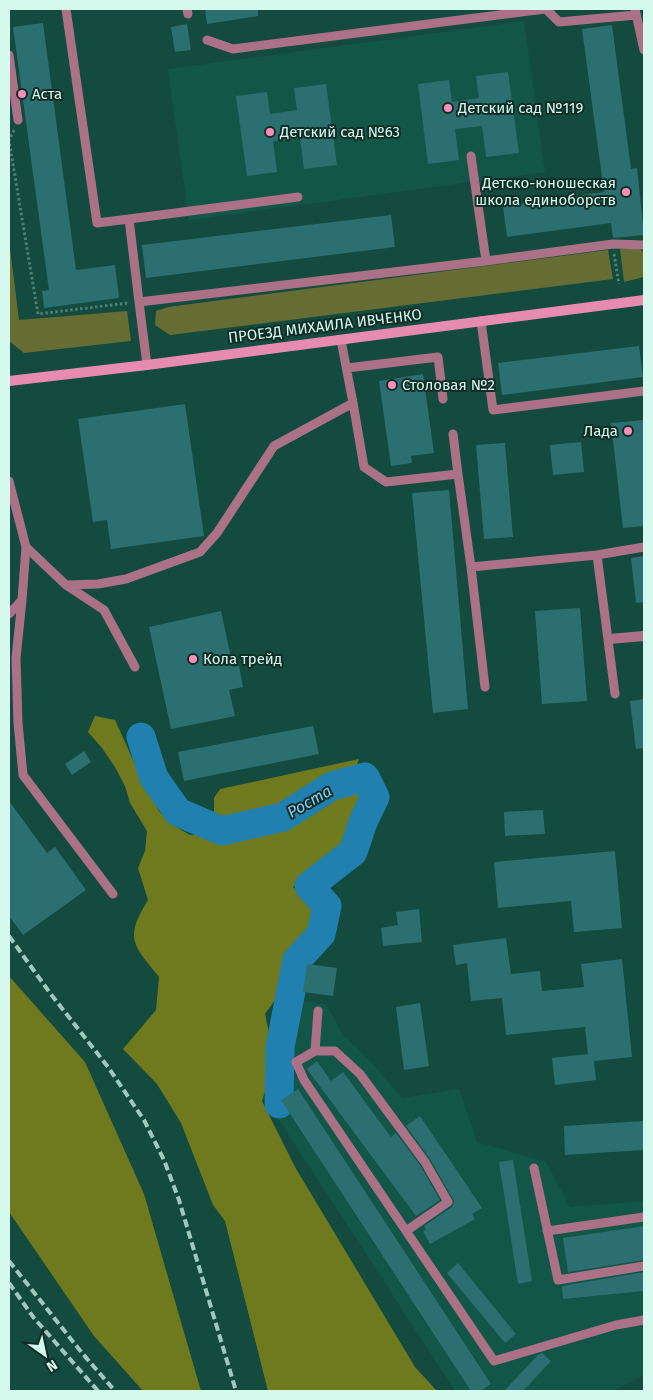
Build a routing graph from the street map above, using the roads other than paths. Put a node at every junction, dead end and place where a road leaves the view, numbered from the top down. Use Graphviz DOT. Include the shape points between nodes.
graph roads {
  1 [pos="66,9"];
  2 [pos="546,9"];
  3 [pos="635,12"];
  4 [pos="208,40"];
  5 [pos="644,50"];
  6 [pos="9,55"];
  7 [pos="18,120"];
  8 [pos="471,156"];
  9 [pos="298,197"];
  10 [pos="129,219"];
  11 [pos="644,244"];
  12 [pos="486,261"];
  13 [pos="644,300"];
  14 [pos="139,302"];
  15 [pos="482,321"];
  16 [pos="341,340"];
  17 [pos="146,365"];
  18 [pos="347,368"];
  19 [pos="9,381"];
  20 [pos="644,391"];
  21 [pos="443,399"];
  22 [pos="353,403"];
  23 [pos="453,434"];
  24 [pos="458,474"];
  25 [pos="9,481"];
  26 [pos="26,546"];
  27 [pos="644,548"];
  28 [pos="597,555"];
  29 [pos="471,567"];
  30 [pos="66,584"];
  31 [pos="22,600"];
  32 [pos="9,614"];
  33 [pos="644,636"];
  34 [pos="609,639"];
  35 [pos="135,667"];
  36 [pos="485,688"];
  37 [pos="615,694"];
  38 [pos="113,894"];
  39 [pos="318,1011"];
  40 [pos="316,1051"];
  41 [pos="534,1168"];
  42 [pos="644,1217"];
  43 [pos="406,1231"];
  44 [pos="547,1231"];
  45 [pos="644,1266"];
  46 [pos="644,1320"];
  1 -- 10 [label="lane" via="96,223"];
  2 -- 3 [label="lane" via="558,22"];
  2 -- 4 [label="lane" via="233,50"];
  3 -- 5 [label="lane"];
  6 -- 7 [label="lane"];
  8 -- 12 [label="lane"];
  9 -- 10 [label="lane"];
  10 -- 14 [label="lane"];
  11 -- 12 [label="lane" via="613,244"];
  12 -- 14 [label="lane"];
  13 -- 15 [label="street, ПРОЕЗД МИХАИЛА ИВЧЕНКО"];
  14 -- 17 [label="lane"];
  15 -- 16 [label="street, ПРОЕЗД МИХАИЛА ИВЧЕНКО"];
  15 -- 20 [label="lane" via="494,410"];
  16 -- 17 [label="street, ПРОЕЗД МИХАИЛА ИВЧЕНКО"];
  16 -- 18 [label="lane"];
  17 -- 19 [label="street, ПРОЕЗД МИХАИЛА ИВЧЕНКО"];
  18 -- 21 [label="lane" via="438,357"];
  18 -- 22 [label="lane"];
  22 -- 24 [label="lane" via="364,467 386,482"];
  22 -- 30 [label="lane" via="274,446 217,533 200,552 126,579 98,584"];
  23 -- 24 [label="lane"];
  24 -- 29 [label="lane"];
  25 -- 26 [label="lane"];
  26 -- 30 [label="lane"];
  26 -- 31 [label="lane"];
  27 -- 28 [label="lane"];
  28 -- 29 [label="lane"];
  28 -- 34 [label="lane"];
  29 -- 36 [label="lane"];
  30 -- 35 [label="lane" via="104,610"];
  31 -- 32 [label="lane"];
  31 -- 38 [label="lane" via="16,658 23,775"];
  33 -- 34 [label="street"];
  34 -- 37 [label="lane"];
  39 -- 40 [label="lane"];
  40 -- 43 [label="lane" via="296,1062 304,1080"];
  40 -- 43 [label="lane" via="335,1052 360,1074 425,1162 448,1202"];
  41 -- 44 [label="lane"];
  42 -- 44 [label="lane"];
  43 -- 46 [label="lane" via="494,1361 616,1325"];
  44 -- 45 [label="lane" via="558,1280"];
}
